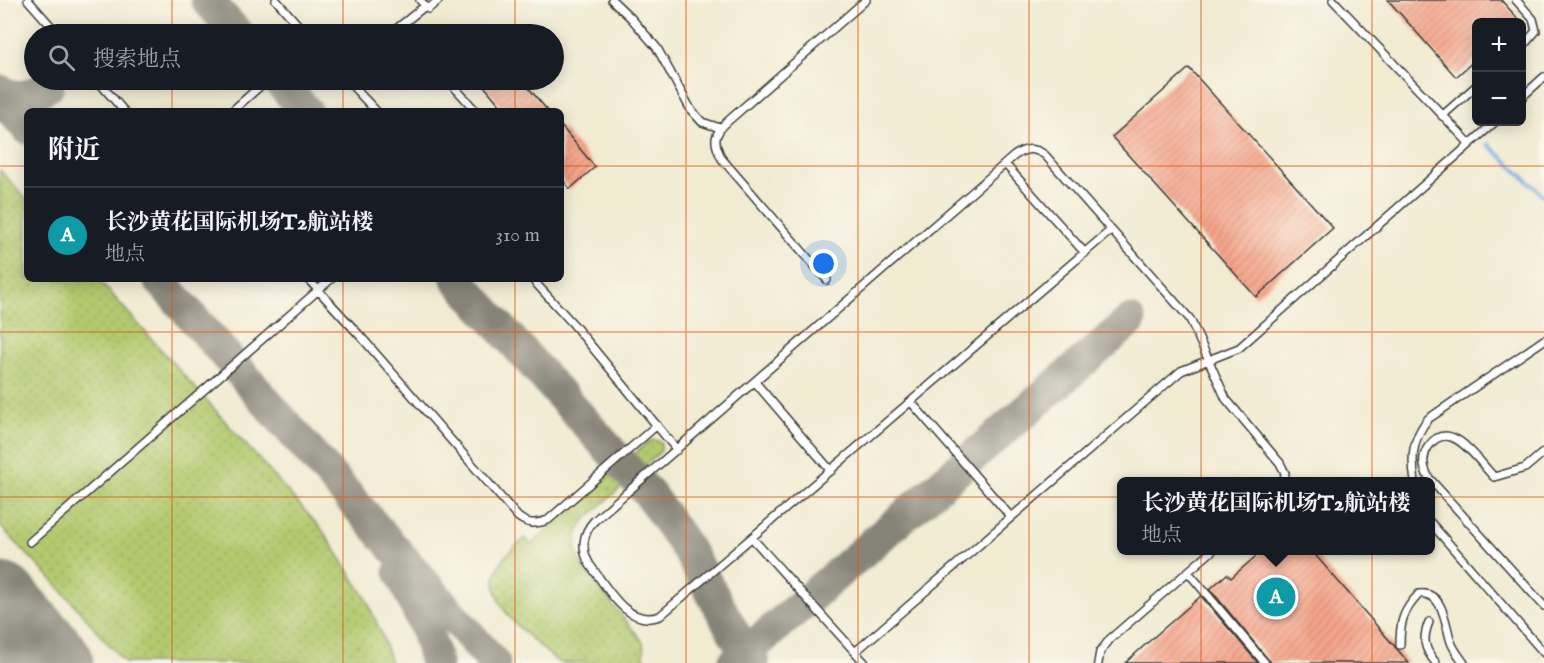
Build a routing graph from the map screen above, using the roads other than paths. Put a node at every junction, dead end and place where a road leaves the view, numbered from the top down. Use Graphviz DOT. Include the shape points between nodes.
graph roads {
  1 [pos="28,0"];
  2 [pos="276,0"];
  3 [pos="439,0"];
  4 [pos="612,0"];
  5 [pos="866,0"];
  6 [pos="1333,0"];
  7 [pos="1516,0"];
  8 [pos="423,3"];
  9 [pos="49,24"];
  10 [pos="297,24"];
  11 [pos="401,24"];
  12 [pos="1526,42"];
  13 [pos="1544,77"];
  14 [pos="106,90"];
  15 [pos="256,90"];
  16 [pos="356,90"];
  17 [pos="457,90"];
  18 [pos="1472,90"];
  19 [pos="1526,93"];
  20 [pos="121,108"];
  21 [pos="235,108"];
  22 [pos="373,108"];
  23 [pos="473,108"];
  24 [pos="1442,116"];
  25 [pos="1490,126"];
  26 [pos="720,128"];
  27 [pos="1470,144"];
  28 [pos="1005,164"];
  29 [pos="1111,230"];
  30 [pos="1085,253"];
  31 [pos="827,280"];
  32 [pos="311,282"];
  33 [pos="327,282"];
  34 [pos="535,282"];
  35 [pos="318,290"];
  36 [pos="1544,340"];
  37 [pos="1209,360"];
  38 [pos="755,382"];
  39 [pos="911,402"];
  40 [pos="657,425"];
  41 [pos="677,450"];
  42 [pos="1544,452"];
  43 [pos="831,471"];
  44 [pos="1285,477"];
  45 [pos="1414,477"];
  46 [pos="1428,477"];
  47 [pos="1435,485"];
  48 [pos="1011,518"];
  49 [pos="1435,527"];
  50 [pos="752,538"];
  51 [pos="30,542"];
  52 [pos="1207,555"];
  53 [pos="1188,572"];
  54 [pos="1544,606"];
  55 [pos="1429,622"];
  56 [pos="1400,645"];
  57 [pos="855,652"];
  58 [pos="1544,653"];
  59 [pos="866,663"];
  60 [pos="1098,663"];
  61 [pos="1265,663"];
  62 [pos="1436,663"];
  63 [pos="1464,663"];
  1 -- 9 [label="lane"];
  2 -- 10 [label="lane"];
  3 -- 8 [label="lane" via="428,9"];
  4 -- 26 [label="lane" via="657,48 691,110 702,122"];
  5 -- 26 [label="lane"];
  6 -- 24 [label="lane"];
  7 -- 12 [label="lane" via="1535,25 1536,31"];
  8 -- 11 [label="lane"];
  13 -- 19 [label="lane"];
  14 -- 20 [label="lane"];
  15 -- 21 [label="lane"];
  16 -- 22 [label="lane"];
  17 -- 23 [label="lane"];
  18 -- 24 [label="lane"];
  24 -- 27 [label="lane"];
  25 -- 27 [label="lane"];
  26 -- 31 [label="lane" via="716,146 722,159"];
  27 -- 37 [label="lane" via="1239,348"];
  28 -- 29 [label="lane" via="1022,151 1037,150"];
  28 -- 30 [label="lane"];
  28 -- 38 [label="lane"];
  29 -- 30 [label="lane"];
  29 -- 37 [label="lane" via="1190,319"];
  30 -- 39 [label="lane"];
  32 -- 35 [label="lane"];
  33 -- 35 [label="lane"];
  34 -- 40 [label="lane"];
  35 -- 40 [label="lane" via="524,522 548,520"];
  35 -- 51 [label="lane"];
  36 -- 45 [label="lane" via="1428,419 1419,431 1412,461"];
  37 -- 44 [label="lane" via="1227,399 1280,463"];
  37 -- 48 [label="lane" via="1181,371"];
  38 -- 41 [label="lane"];
  38 -- 43 [label="lane"];
  39 -- 43 [label="lane"];
  39 -- 48 [label="lane"];
  40 -- 41 [label="lane"];
  41 -- 50 [label="lane" via="594,521 585,534 585,557 625,609 644,620 660,616"];
  42 -- 46 [label="lane" via="1525,468 1494,477 1461,441 1451,436 1435,440 1428,447 1424,468"];
  43 -- 50 [label="lane"];
  47 -- 54 [label="lane"];
  48 -- 57 [label="lane"];
  49 -- 58 [label="lane"];
  50 -- 57 [label="lane"];
  52 -- 53 [label="lane"];
  53 -- 60 [label="lane" via="1110,639 1100,652"];
  53 -- 61 [label="lane"];
  55 -- 62 [label="lane" via="1424,633 1425,647"];
  56 -- 63 [label="lane" via="1405,611 1419,594 1428,593 1436,598 1452,643"];
  57 -- 59 [label="lane"];
}
